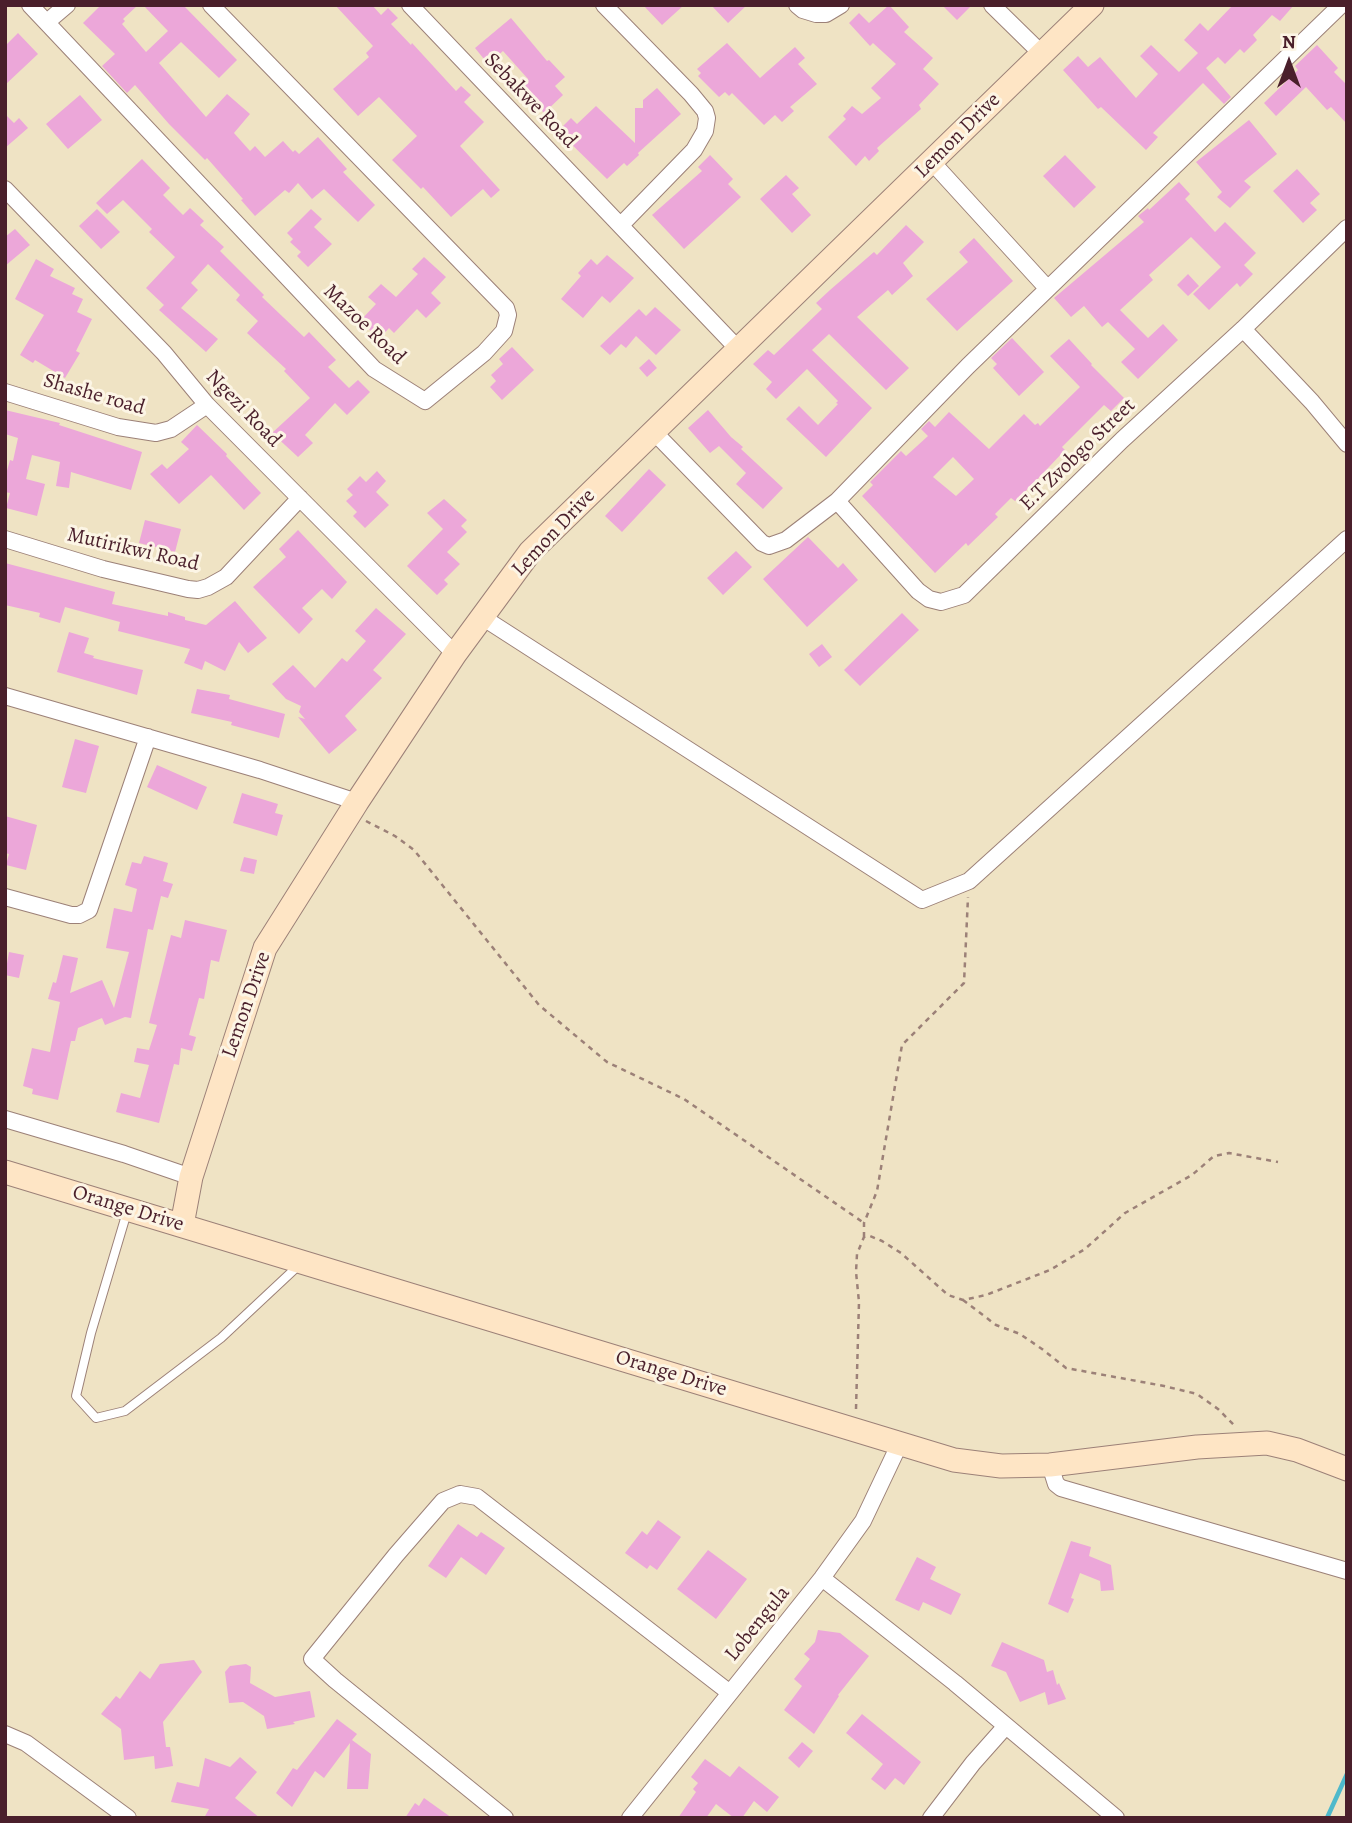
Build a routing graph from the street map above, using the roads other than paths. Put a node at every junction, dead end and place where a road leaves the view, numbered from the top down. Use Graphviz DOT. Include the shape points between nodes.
graph roads {
  1 [pos="30,5"];
  2 [pos="67,5"];
  3 [pos="211,5"];
  4 [pos="410,5"];
  5 [pos="604,5"];
  6 [pos="797,5"];
  7 [pos="841,5"];
  8 [pos="992,5"];
  9 [pos="1092,5"];
  10 [pos="1341,5"];
  11 [pos="47,22"];
  12 [pos="1042,54"];
  13 [pos="932,162"];
  14 [pos="5,189"];
  15 [pos="621,225"];
  16 [pos="1347,228"];
  17 [pos="1047,288"];
  18 [pos="1243,329"];
  19 [pos="739,350"];
  20 [pos="5,392"];
  21 [pos="207,405"];
  22 [pos="654,432"];
  23 [pos="1347,444"];
  24 [pos="300,498"];
  25 [pos="837,501"];
  26 [pos="5,539"];
  27 [pos="1347,539"];
  28 [pos="482,617"];
  29 [pos="455,654"];
  30 [pos="5,696"];
  31 [pos="148,737"];
  32 [pos="353,808"];
  33 [pos="5,897"];
  34 [pos="5,1119"];
  35 [pos="5,1172"];
  36 [pos="191,1177"];
  37 [pos="128,1209"];
  38 [pos="182,1224"];
  39 [pos="302,1261"];
  40 [pos="899,1445"];
  41 [pos="1050,1465"];
  42 [pos="1347,1469"];
  43 [pos="1347,1571"];
  44 [pos="822,1578"];
  45 [pos="730,1693"];
  46 [pos="1005,1727"];
  47 [pos="5,1734"];
  48 [pos="128,1818"];
  49 [pos="505,1818"];
  50 [pos="630,1818"];
  51 [pos="931,1818"];
  52 [pos="1116,1818"];
  1 -- 11 [label="street, Mazoe Road"];
  2 -- 11 [label="street"];
  3 -- 11 [label="street, Mazoe Road" via="506,308 504,331 425,401 374,369"];
  4 -- 15 [label="street, Sebakwe Road"];
  5 -- 15 [label="street" via="691,94 707,118 694,150"];
  6 -- 7 [label="street" via="816,14"];
  8 -- 12 [label="street"];
  9 -- 12 [label="street, Lemon Drive"];
  10 -- 17 [label="street"];
  12 -- 13 [label="street, Lemon Drive"];
  13 -- 17 [label="street"];
  13 -- 19 [label="street, Lemon Drive"];
  14 -- 21 [label="street, Ngezi Road"];
  15 -- 19 [label="street, Sebakwe Road"];
  16 -- 18 [label="street, E.T Zvobgo Street"];
  17 -- 25 [label="street"];
  18 -- 23 [label="street"];
  18 -- 25 [label="street, E.T Zvobgo Street" via="964,595 950,601 929,599 918,591"];
  19 -- 22 [label="street, Lemon Drive"];
  20 -- 21 [label="street, Shashe road" via="118,427 156,433 171,429"];
  21 -- 24 [label="street, Ngezi Road"];
  22 -- 25 [label="street" via="762,543 786,540"];
  22 -- 28 [label="street, Lemon Drive" via="530,552"];
  24 -- 26 [label="street, Mutirikwi Road" via="226,577 198,590 103,569"];
  24 -- 29 [label="street, Ngezi Road"];
  27 -- 28 [label="street" via="969,881 922,900"];
  28 -- 29 [label="street, Lemon Drive"];
  29 -- 32 [label="street, Lemon Drive"];
  30 -- 31 [label="street"];
  31 -- 32 [label="street" via="260,770"];
  31 -- 33 [label="street" via="89,910 71,915"];
  32 -- 36 [label="street, Lemon Drive" via="265,948"];
  34 -- 36 [label="street"];
  35 -- 37 [label="street, Orange Drive"];
  36 -- 38 [label="street, Lemon Drive"];
  37 -- 38 [label="street, Orange Drive"];
  37 -- 39 [label="lane" via="76,1396 96,1418 125,1411 173,1376 221,1338"];
  38 -- 39 [label="street, Orange Drive"];
  39 -- 40 [label="street, Orange Drive"];
  40 -- 41 [label="street, Orange Drive" via="954,1460 1001,1466"];
  40 -- 44 [label="street, Lobengula" via="863,1521"];
  41 -- 42 [label="street, Orange Drive" via="1246,1443 1282,1446"];
  41 -- 43 [label="street" via="1061,1488"];
  44 -- 45 [label="street, Lobengula"];
  44 -- 46 [label="street"];
  45 -- 49 [label="street" via="477,1497 460,1494 443,1501 313,1659"];
  45 -- 50 [label="street, Lobengula"];
  46 -- 51 [label="street"];
  46 -- 52 [label="street"];
  47 -- 48 [label="street" via="26,1743"];
}
